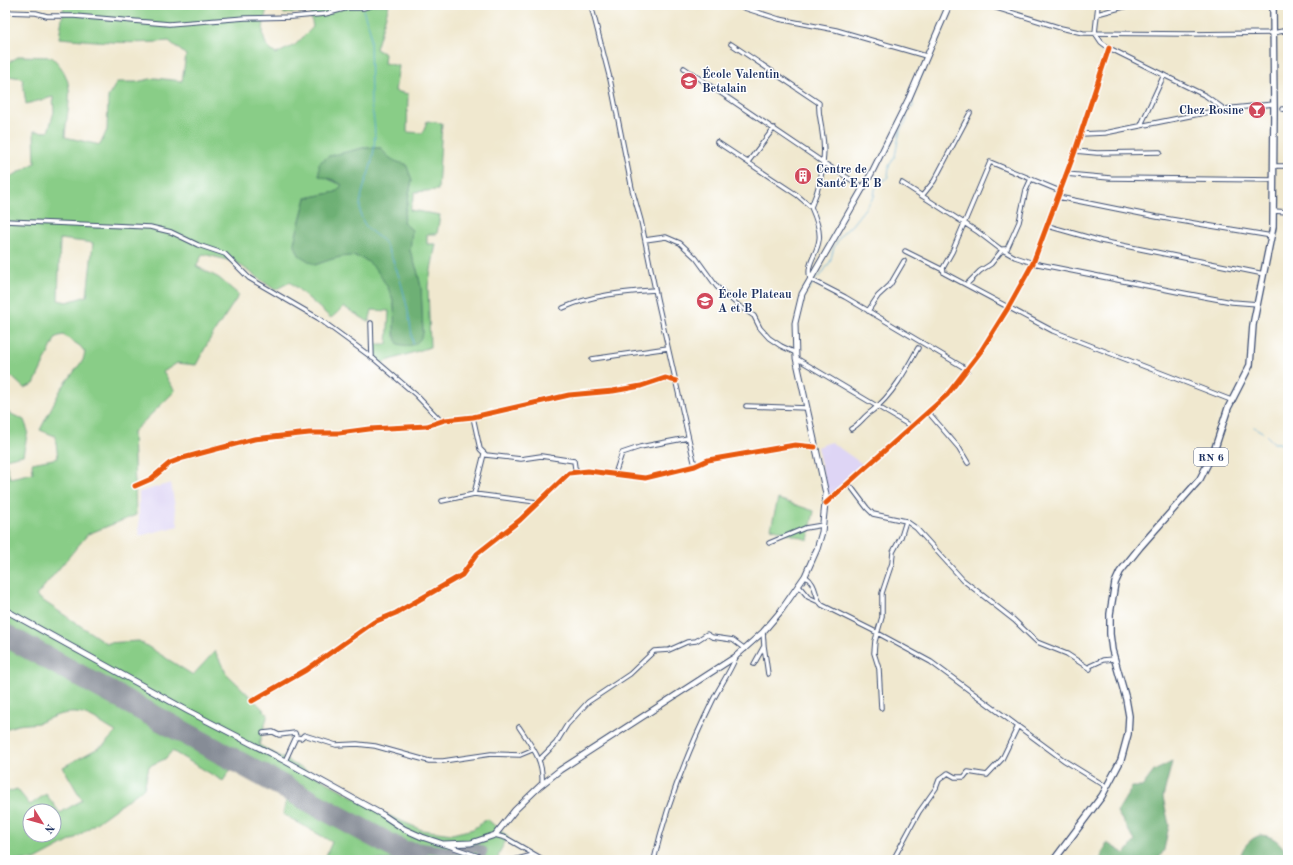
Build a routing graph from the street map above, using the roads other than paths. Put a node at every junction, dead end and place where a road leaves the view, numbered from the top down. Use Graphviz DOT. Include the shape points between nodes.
graph roads {
  1 [pos="374,5"];
  2 [pos="591,5"];
  3 [pos="735,5"];
  4 [pos="949,5"];
  5 [pos="987,5"];
  6 [pos="1098,5"];
  7 [pos="1131,5"];
  8 [pos="1273,5"];
  9 [pos="5,12"];
  10 [pos="1097,14"];
  11 [pos="1288,30"];
  12 [pos="1095,33"];
  13 [pos="1273,33"];
  14 [pos="731,44"];
  15 [pos="1109,48"];
  16 [pos="926,56"];
  17 [pos="684,68"];
  18 [pos="1164,75"];
  19 [pos="1274,104"];
  20 [pos="1224,109"];
  21 [pos="1282,109"];
  22 [pos="1288,110"];
  23 [pos="970,113"];
  24 [pos="1141,125"];
  25 [pos="774,128"];
  26 [pos="1081,134"];
  27 [pos="717,142"];
  28 [pos="1075,151"];
  29 [pos="1160,152"];
  30 [pos="748,162"];
  31 [pos="824,163"];
  32 [pos="1274,166"];
  33 [pos="1288,166"];
  34 [pos="1066,174"];
  35 [pos="1031,180"];
  36 [pos="1273,180"];
  37 [pos="902,183"];
  38 [pos="864,188"];
  39 [pos="1060,191"];
  40 [pos="922,196"];
  41 [pos="1058,197"];
  42 [pos="811,207"];
  43 [pos="1273,211"];
  44 [pos="1288,212"];
  45 [pos="5,221"];
  46 [pos="964,223"];
  47 [pos="1048,226"];
  48 [pos="1272,236"];
  49 [pos="645,240"];
  50 [pos="1003,249"];
  51 [pos="905,251"];
  52 [pos="904,261"];
  53 [pos="1034,263"];
  54 [pos="943,270"];
  55 [pos="1264,274"];
  56 [pos="812,281"];
  57 [pos="967,284"];
  58 [pos="655,290"];
  59 [pos="1259,304"];
  60 [pos="563,308"];
  61 [pos="1008,308"];
  62 [pos="868,311"];
  63 [pos="371,323"];
  64 [pos="668,348"];
  65 [pos="918,348"];
  66 [pos="796,356"];
  67 [pos="372,358"];
  68 [pos="592,359"];
  69 [pos="968,370"];
  70 [pos="676,382"];
  71 [pos="1232,400"];
  72 [pos="746,406"];
  73 [pos="878,407"];
  74 [pos="807,408"];
  75 [pos="928,412"];
  76 [pos="473,417"];
  77 [pos="440,421"];
  78 [pos="912,427"];
  79 [pos="851,429"];
  80 [pos="688,438"];
  81 [pos="815,447"];
  82 [pos="484,454"];
  83 [pos="968,463"];
  84 [pos="694,466"];
  85 [pos="578,471"];
  86 [pos="615,474"];
  87 [pos="849,484"];
  88 [pos="135,486"];
  89 [pos="474,494"];
  90 [pos="442,501"];
  91 [pos="537,502"];
  92 [pos="826,503"];
  93 [pos="906,521"];
  94 [pos="823,525"];
  95 [pos="769,543"];
  96 [pos="805,576"];
  97 [pos="798,585"];
  98 [pos="819,602"];
  99 [pos="5,610"];
  100 [pos="763,632"];
  101 [pos="877,632"];
  102 [pos="764,646"];
  103 [pos="744,649"];
  104 [pos="737,654"];
  105 [pos="1114,659"];
  106 [pos="754,664"];
  107 [pos="768,674"];
  108 [pos="252,701"];
  109 [pos="880,708"];
  110 [pos="1018,726"];
  111 [pos="519,727"];
  112 [pos="263,733"];
  113 [pos="296,737"];
  114 [pos="532,750"];
  115 [pos="540,759"];
  116 [pos="285,761"];
  117 [pos="542,784"];
  118 [pos="1107,787"];
  119 [pos="495,835"];
  120 [pos="443,844"];
  121 [pos="536,856"];
  122 [pos="490,860"];
  123 [pos="514,860"];
  124 [pos="544,860"];
  125 [pos="654,860"];
  126 [pos="893,860"];
  127 [pos="1054,860"];
  1 -- 9 [label="street" via="292,18 245,18 169,24"];
  2 -- 49 [label="street" via="607,64"];
  3 -- 16 [label="street"];
  4 -- 16 [label="main road"];
  5 -- 12 [label="street" via="1061,28"];
  6 -- 10 [label="street"];
  7 -- 10 [label="street"];
  8 -- 13 [label="main road, RN 6"];
  10 -- 12 [label="street"];
  11 -- 13 [label="street"];
  12 -- 13 [label="street"];
  12 -- 15 [label="street"];
  13 -- 19 [label="main road, RN 6"];
  14 -- 31 [label="street" via="820,103 818,118 822,130"];
  15 -- 18 [label="street"];
  15 -- 26 [label="street"];
  16 -- 38 [label="main road" via="909,98"];
  17 -- 25 [label="street"];
  18 -- 20 [label="street" via="1206,96"];
  18 -- 24 [label="street"];
  19 -- 20 [label="street"];
  19 -- 32 [label="main road, RN 6"];
  20 -- 24 [label="street"];
  21 -- 22 [label="street"];
  23 -- 40 [label="street" via="934,181"];
  24 -- 26 [label="street" via="1105,133"];
  25 -- 30 [label="street"];
  25 -- 31 [label="street"];
  26 -- 28 [label="street"];
  27 -- 30 [label="street"];
  28 -- 29 [label="street"];
  28 -- 34 [label="street"];
  30 -- 42 [label="street"];
  31 -- 38 [label="street"];
  31 -- 42 [label="street" via="821,185"];
  32 -- 33 [label="street"];
  32 -- 36 [label="main road, RN 6"];
  34 -- 36 [label="street" via="1110,178"];
  34 -- 39 [label="street"];
  35 -- 39 [label="street"];
  35 -- 46 [label="street" via="990,162"];
  35 -- 50 [label="street" via="1026,190 1019,222 1007,249"];
  36 -- 43 [label="main road, RN 6"];
  37 -- 40 [label="street"];
  38 -- 56 [label="main road"];
  39 -- 41 [label="street"];
  40 -- 46 [label="street"];
  41 -- 47 [label="street"];
  41 -- 48 [label="street" via="1157,218"];
  42 -- 56 [label="street" via="816,217 819,241 809,267"];
  43 -- 44 [label="street"];
  43 -- 48 [label="main road, RN 6"];
  45 -- 67 [label="street" via="94,226 134,225 171,232 198,246 225,254 234,260 237,267 249,278 318,318"];
  46 -- 50 [label="street"];
  46 -- 54 [label="street"];
  47 -- 53 [label="street"];
  47 -- 55 [label="street" via="1123,246"];
  48 -- 55 [label="main road, RN 6"];
  49 -- 58 [label="street"];
  49 -- 66 [label="street" via="666,237 680,243 696,258 717,287 754,316 768,338"];
  50 -- 53 [label="street"];
  50 -- 57 [label="street" via="991,264 980,270"];
  51 -- 54 [label="street"];
  52 -- 62 [label="street" via="890,285 878,296"];
  53 -- 59 [label="street" via="1232,302"];
  53 -- 61 [label="street"];
  54 -- 57 [label="street" via="949,276"];
  55 -- 59 [label="main road, RN 6"];
  56 -- 62 [label="street"];
  56 -- 66 [label="main road" via="798,308 795,328"];
  57 -- 61 [label="street"];
  58 -- 60 [label="street" via="592,297"];
  58 -- 64 [label="street"];
  59 -- 71 [label="main road, RN 6" via="1250,365"];
  61 -- 69 [label="street"];
  61 -- 71 [label="street" via="1053,331"];
  62 -- 69 [label="street"];
  63 -- 67 [label="street"];
  64 -- 68 [label="street"];
  64 -- 70 [label="street"];
  65 -- 73 [label="street" via="907,368"];
  66 -- 73 [label="street"];
  66 -- 74 [label="main road"];
  67 -- 77 [label="street" via="416,395"];
  69 -- 75 [label="street" via="947,395"];
  70 -- 76 [label="street" via="665,378 641,386 569,395"];
  70 -- 80 [label="street"];
  71 -- 105 [label="main road, RN 6" via="1214,451 1200,479 1120,572 1111,601 1110,625"];
  72 -- 74 [label="street"];
  73 -- 78 [label="street"];
  73 -- 79 [label="street"];
  74 -- 81 [label="main road"];
  75 -- 78 [label="street"];
  75 -- 83 [label="street" via="959,448"];
  76 -- 77 [label="street"];
  76 -- 82 [label="street" via="480,449"];
  77 -- 88 [label="street" via="422,426 254,439 170,463 159,474"];
  78 -- 87 [label="street"];
  80 -- 84 [label="street"];
  80 -- 86 [label="street" via="622,453"];
  81 -- 84 [label="street" via="795,445 708,460"];
  81 -- 92 [label="main road"];
  82 -- 85 [label="street" via="521,459 554,457 574,461"];
  82 -- 89 [label="street"];
  84 -- 86 [label="street" via="645,478"];
  85 -- 86 [label="street"];
  85 -- 91 [label="street" via="565,475 553,490"];
  87 -- 92 [label="street"];
  87 -- 93 [label="street" via="874,514"];
  89 -- 90 [label="street"];
  89 -- 91 [label="street"];
  91 -- 108 [label="street" via="520,520 477,554 462,575 396,613 374,622 306,670"];
  92 -- 94 [label="main road"];
  93 -- 101 [label="street" via="893,552 882,593 882,617"];
  93 -- 105 [label="street" via="937,549 963,580 1014,620 1037,642 1067,654 1089,669 1103,660"];
  94 -- 95 [label="street" via="805,528"];
  94 -- 96 [label="main road" via="817,549"];
  96 -- 97 [label="main road"];
  96 -- 98 [label="street" via="813,584"];
  97 -- 98 [label="street" via="808,597"];
  97 -- 100 [label="main road"];
  98 -- 101 [label="street"];
  99 -- 116 [label="main road" via="188,711"];
  100 -- 102 [label="street"];
  100 -- 103 [label="main road"];
  101 -- 109 [label="street" via="874,653 878,669"];
  101 -- 110 [label="street" via="931,662"];
  102 -- 106 [label="street"];
  102 -- 107 [label="street"];
  103 -- 104 [label="main road"];
  103 -- 115 [label="street" via="733,640 706,634 696,641 669,650 654,651 630,674 588,702"];
  104 -- 117 [label="main road"];
  104 -- 125 [label="street" via="689,755 664,823"];
  105 -- 118 [label="main road, RN 6" via="1126,699 1129,725 1121,760"];
  110 -- 118 [label="street" via="1065,761"];
  110 -- 126 [label="street" via="1002,759 987,775 968,772 964,777 958,778 948,773 941,777"];
  111 -- 114 [label="street"];
  112 -- 113 [label="street" via="295,733"];
  113 -- 114 [label="street" via="301,738 304,735 336,745 375,746 439,762 490,754 520,755"];
  113 -- 116 [label="street"];
  114 -- 115 [label="street"];
  115 -- 117 [label="street" via="543,770"];
  116 -- 120 [label="main road" via="408,831"];
  117 -- 119 [label="main road" via="515,810"];
  118 -- 127 [label="main road, RN 6"];
  119 -- 120 [label="main road" via="471,843"];
  119 -- 121 [label="street" via="506,838"];
  120 -- 122 [label="street"];
  121 -- 123 [label="street" via="530,855"];
  121 -- 124 [label="street"];
}
